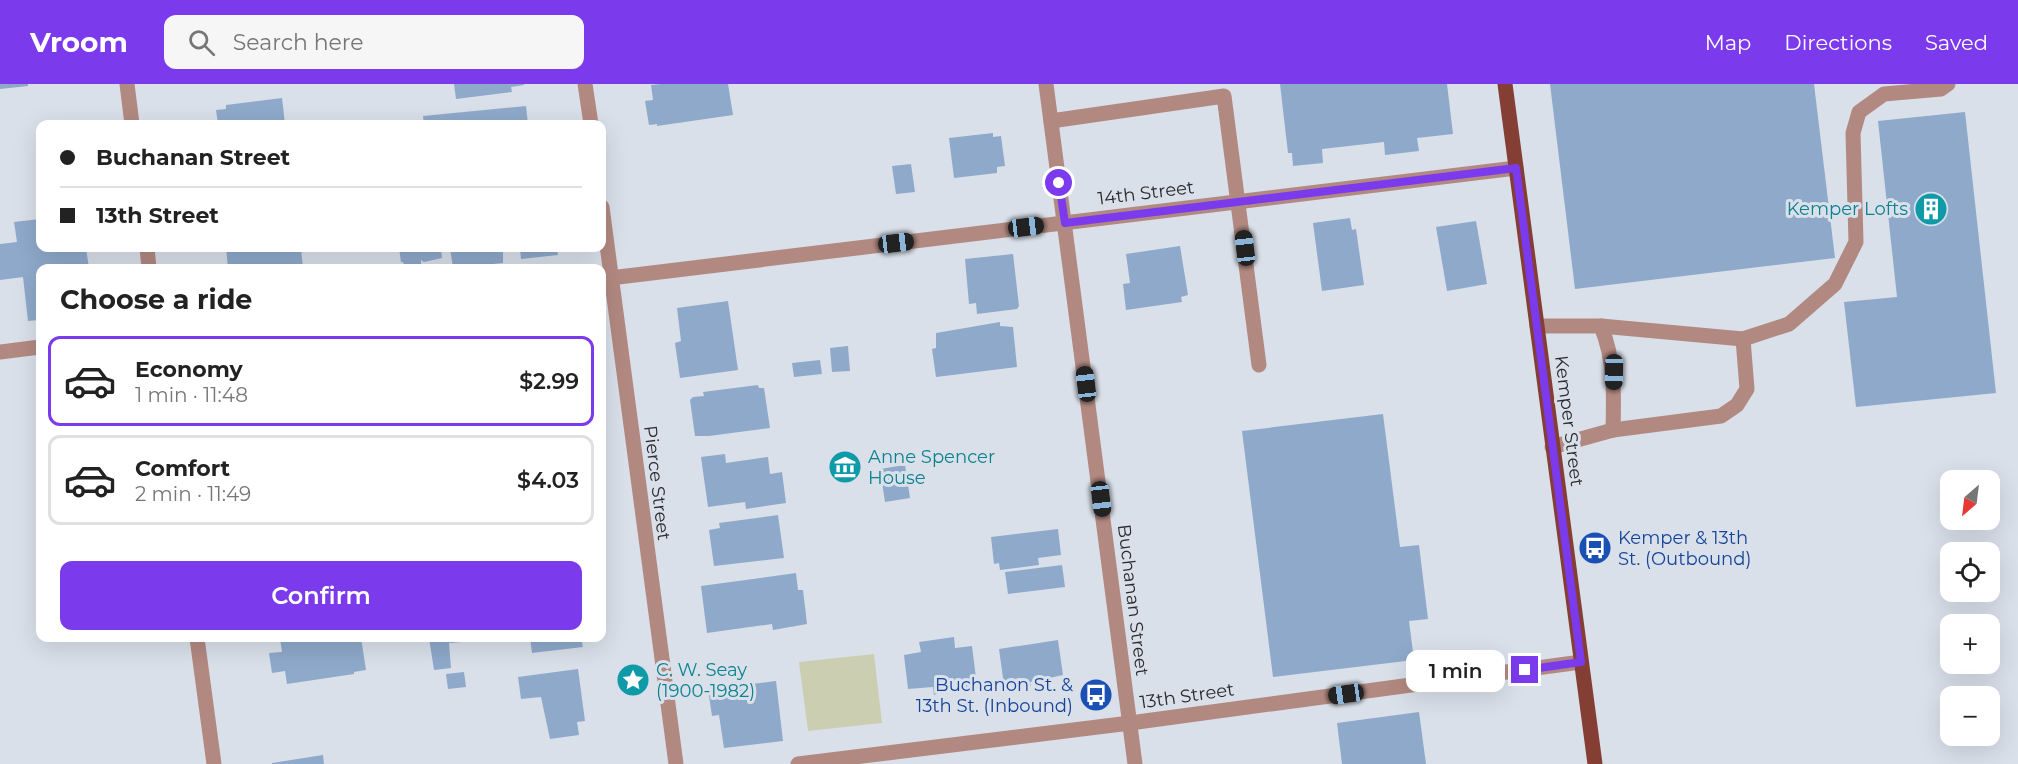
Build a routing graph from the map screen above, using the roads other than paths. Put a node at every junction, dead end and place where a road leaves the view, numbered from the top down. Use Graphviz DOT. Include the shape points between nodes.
graph roads {
  1 [pos="127,84"];
  2 [pos="585,84"];
  3 [pos="1046,84"];
  4 [pos="1505,84"];
  5 [pos="1948,84"];
  6 [pos="132,120"];
  7 [pos="590,120"];
  8 [pos="1051,121"];
  9 [pos="1516,168"];
  10 [pos="1240,201"];
  11 [pos="1065,223"];
  12 [pos="606,278"];
  13 [pos="1537,326"];
  14 [pos="1601,326"];
  15 [pos="1743,339"];
  16 [pos="36,348"];
  17 [pos="0,352"];
  18 [pos="1259,365"];
  19 [pos="1613,430"];
  20 [pos="1552,447"];
  21 [pos="198,642"];
  22 [pos="1581,662"];
  23 [pos="1130,723"];
  24 [pos="214,764"];
  25 [pos="676,764"];
  26 [pos="798,764"];
  27 [pos="1135,764"];
  28 [pos="1595,764"];
  1 -- 6 [label="street"];
  2 -- 7 [label="street"];
  3 -- 8 [label="street, Buchanan Street"];
  4 -- 9 [label="main road, Kemper Street"];
  5 -- 15 [label="street" via="1941,89 1884,94 1859,112 1853,133 1856,242 1836,284 1789,324"];
  8 -- 10 [label="street" via="1224,96"];
  8 -- 11 [label="street, Buchanan Street"];
  9 -- 10 [label="street, 14th Street"];
  9 -- 13 [label="main road, Kemper Street"];
  10 -- 11 [label="street, 14th Street"];
  10 -- 18 [label="street"];
  11 -- 12 [label="street, 14th Street"];
  11 -- 23 [label="street, Buchanan Street"];
  12 -- 25 [label="street, Pierce Street"];
  13 -- 14 [label="street"];
  13 -- 20 [label="main road, Kemper Street"];
  14 -- 15 [label="street"];
  14 -- 19 [label="street" via="1614,372"];
  15 -- 19 [label="street" via="1747,389 1737,405 1721,416"];
  16 -- 17 [label="street"];
  19 -- 20 [label="street"];
  20 -- 22 [label="main road, Kemper Street"];
  21 -- 24 [label="street"];
  22 -- 23 [label="street, 13th Street"];
  22 -- 28 [label="main road, Kemper Street"];
  23 -- 26 [label="street, 13th Street"];
  23 -- 27 [label="street, Buchanan Street"];
}
